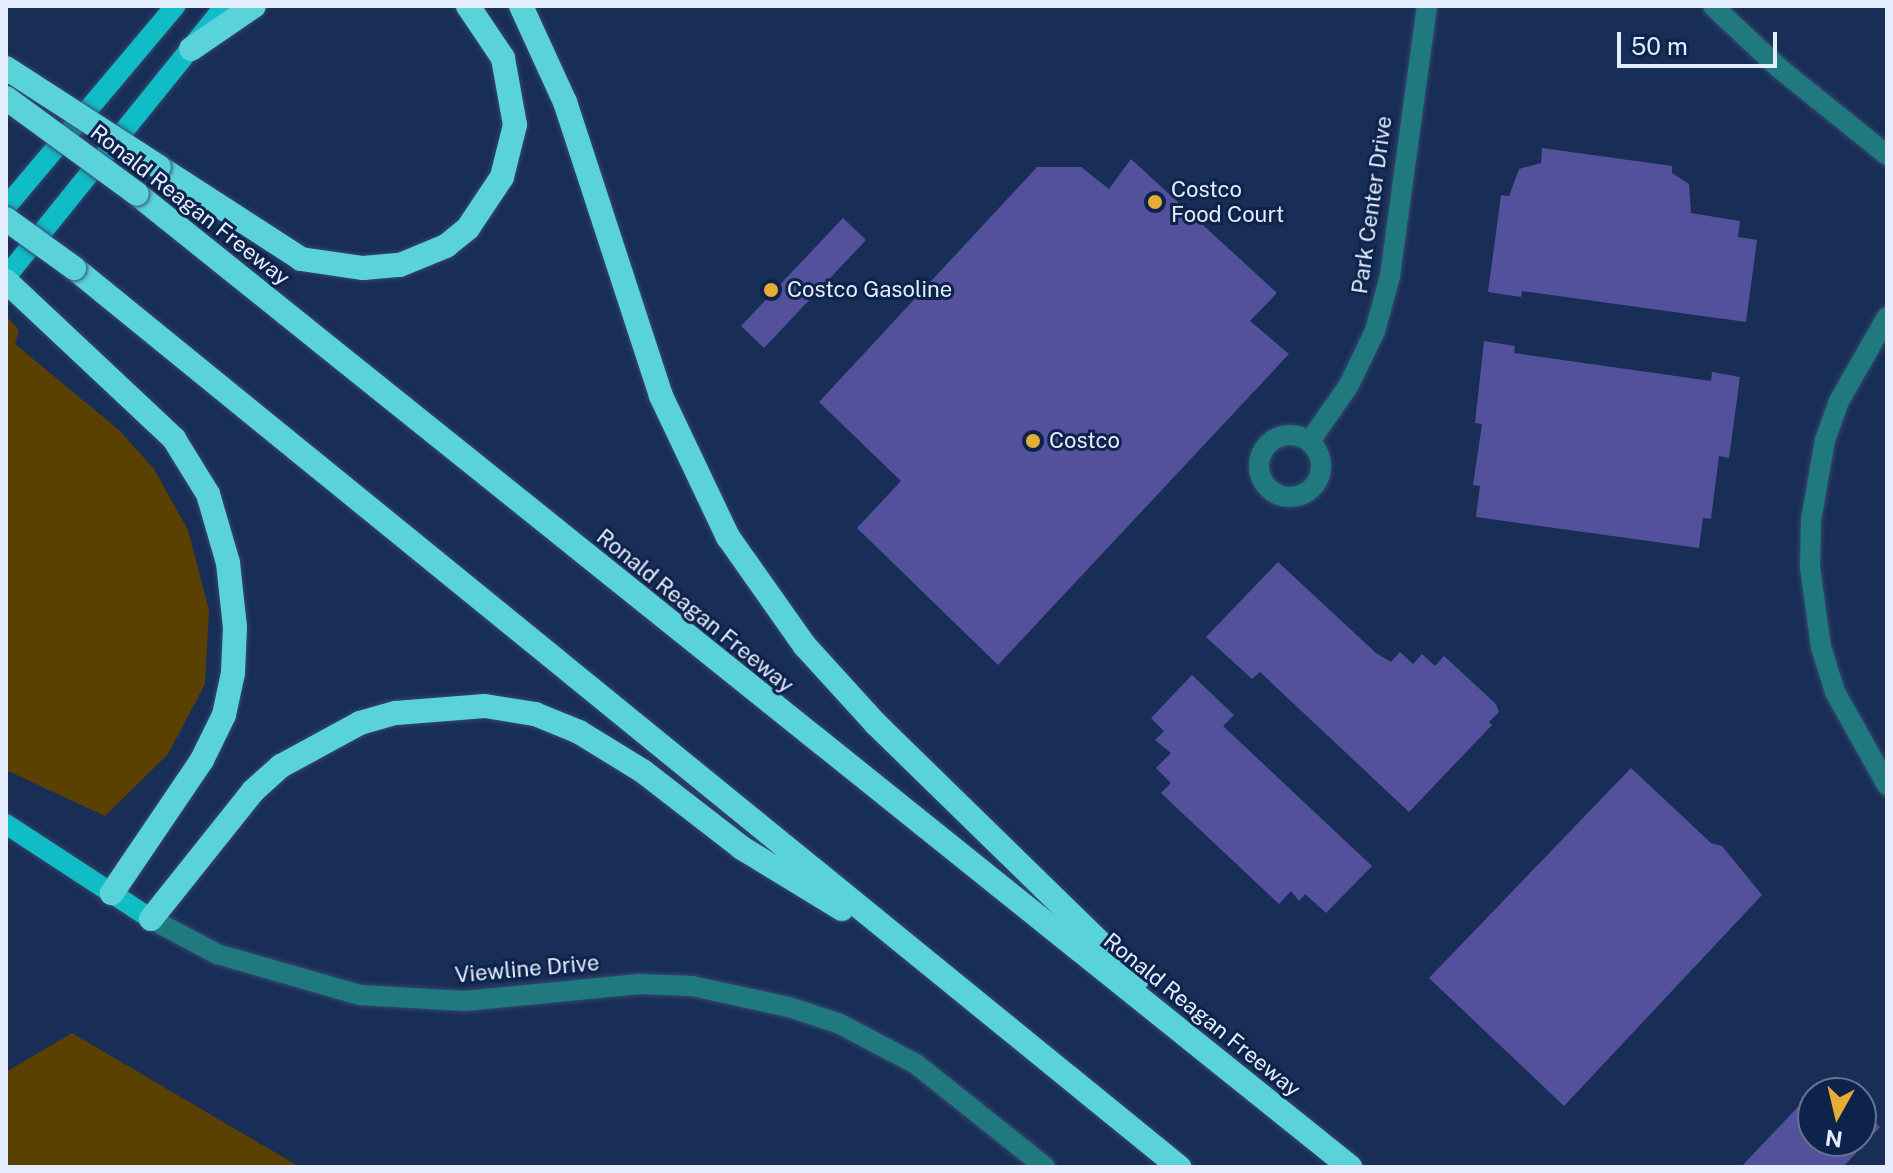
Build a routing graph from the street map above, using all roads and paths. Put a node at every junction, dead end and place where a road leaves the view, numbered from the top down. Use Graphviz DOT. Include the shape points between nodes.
graph roads {
  1 [pos="175,6"];
  2 [pos="225,6"];
  3 [pos="254,6"];
  4 [pos="468,6"];
  5 [pos="521,6"];
  6 [pos="1427,6"];
  7 [pos="1713,6"];
  8 [pos="191,49"];
  9 [pos="6,68"];
  10 [pos="6,98"];
  11 [pos="1887,155"];
  12 [pos="6,207"];
  13 [pos="6,219"];
  14 [pos="6,279"];
  15 [pos="1887,317"];
  16 [pos="1310,441"];
  17 [pos="1887,785"];
  18 [pos="6,824"];
  19 [pos="112,893"];
  20 [pos="151,919"];
  21 [pos="921,957"];
  22 [pos="1224,1065"];
  23 [pos="1045,1167"];
  24 [pos="1179,1167"];
  25 [pos="1350,1167"];
  1 -- 12 [label="main road"];
  2 -- 8 [label="main road"];
  3 -- 8 [label="highway"];
  4 -- 9 [label="highway, bridge" via="503,58 515,125 502,177 468,228 446,246 400,265 363,268 301,259"];
  5 -- 22 [label="highway" via="565,102 672,421 728,537 760,587 876,724"];
  6 -- 16 [label="street, Park Center Drive" via="1418,40 1390,276 1375,331 1349,385"];
  7 -- 11 [label="street" via="1779,68"];
  8 -- 14 [label="main road"];
  10 -- 22 [label="highway, Ronald Reagan Freeway, bridge" via="137,194"];
  13 -- 21 [label="highway, bridge" via="74,268"];
  14 -- 19 [label="highway" via="146,409 194,468 219,530 234,596 233,673 224,715 202,760"];
  15 -- 17 [label="street" via="1839,401 1825,440 1811,520 1810,567 1821,647 1835,692"];
  18 -- 19 [label="main road, Viewline Drive"];
  19 -- 20 [label="main road, Viewline Drive"];
  20 -- 21 [label="highway" via="253,791 281,766 360,723 439,707 485,706 535,714 579,732 644,772 742,848"];
  20 -- 23 [label="street, Viewline Drive" via="217,954 360,995 465,1001 639,984 692,986 789,1007 840,1024 916,1064"];
  21 -- 24 [label="highway"];
  22 -- 25 [label="highway, Ronald Reagan Freeway"];
}
